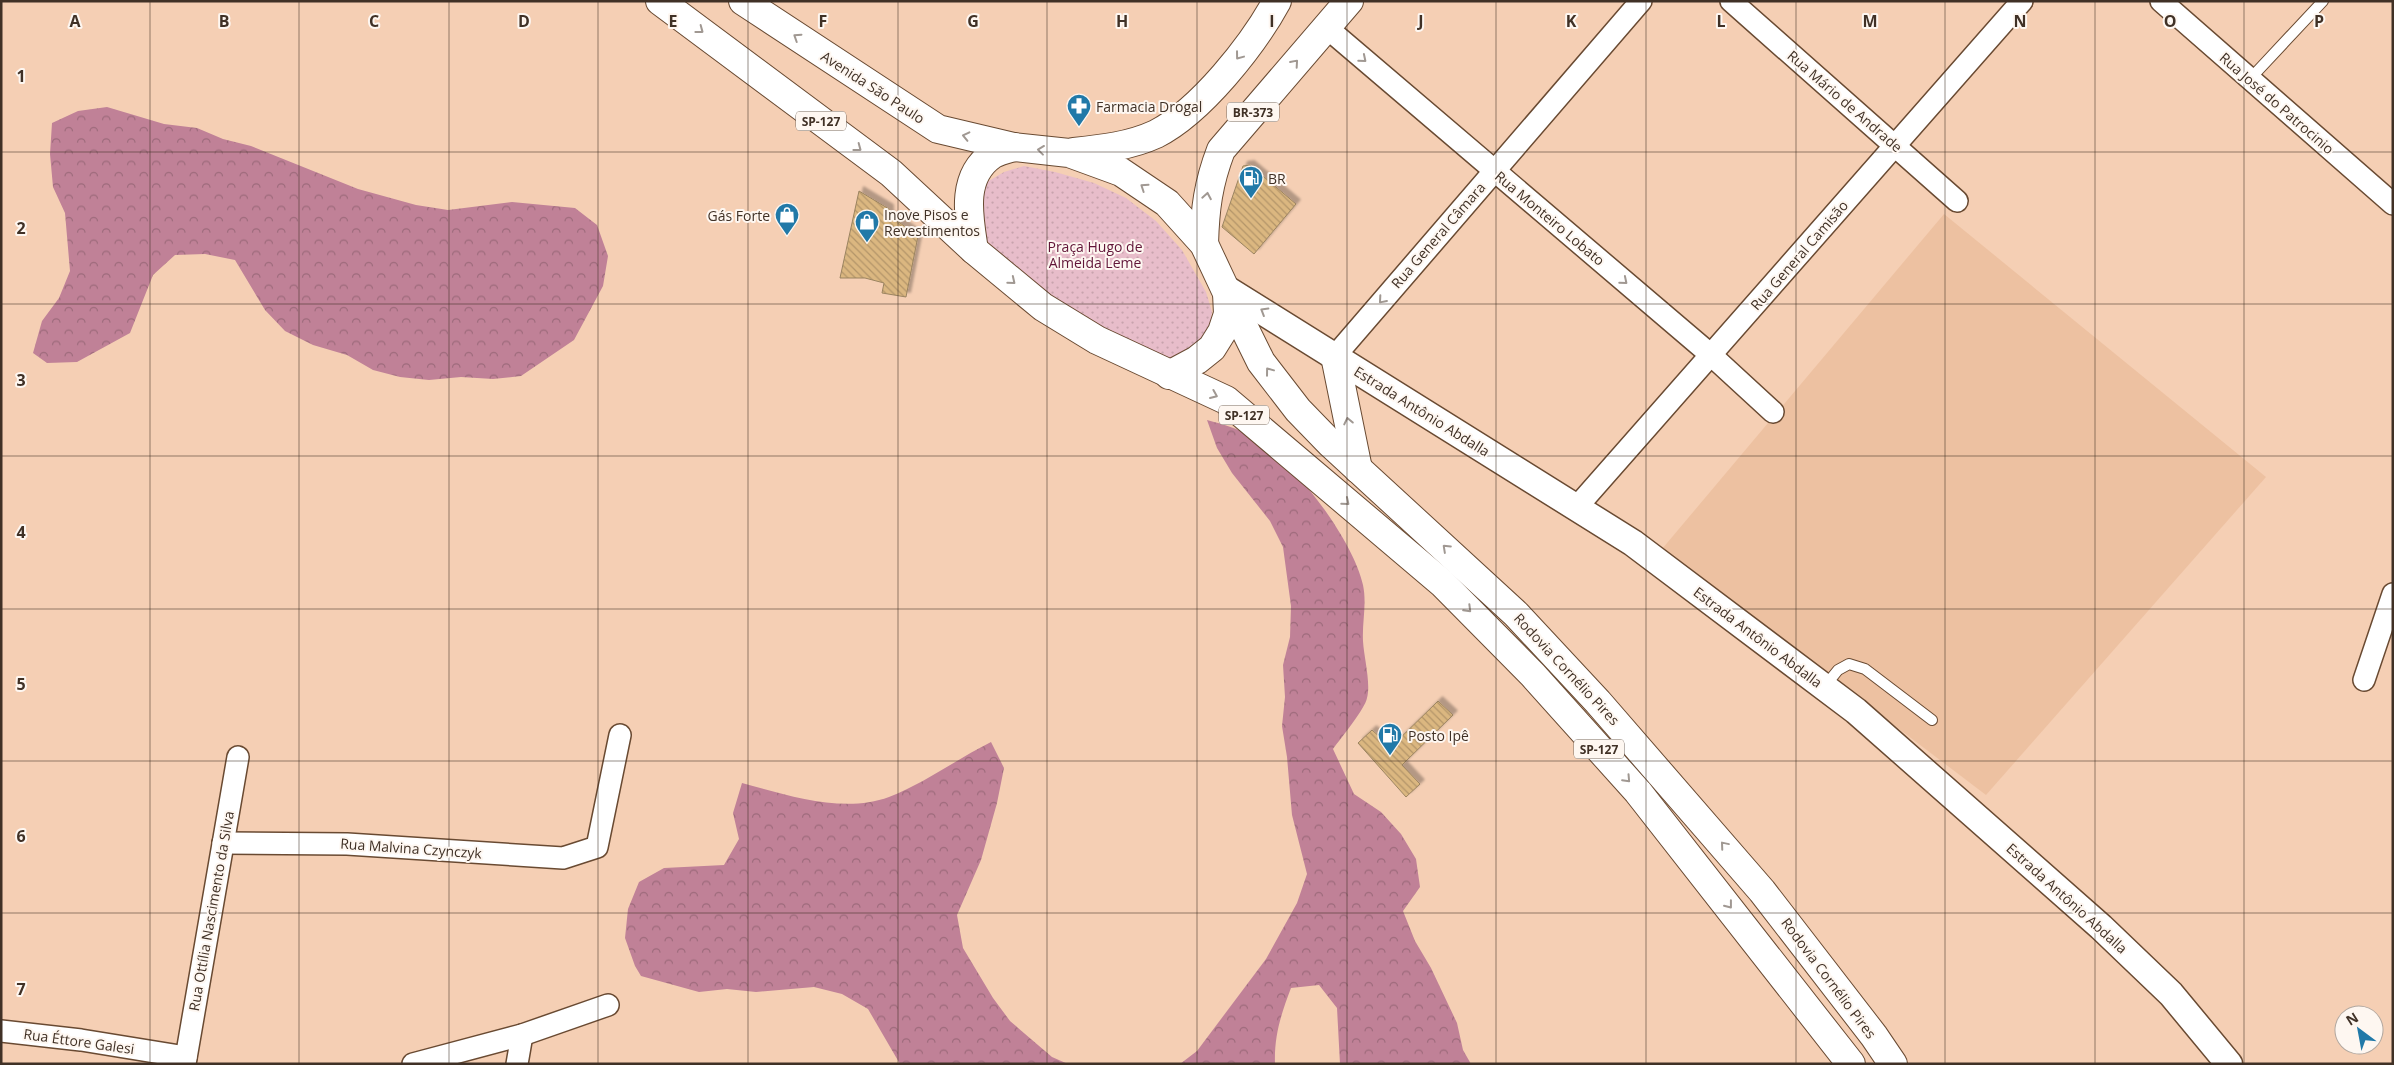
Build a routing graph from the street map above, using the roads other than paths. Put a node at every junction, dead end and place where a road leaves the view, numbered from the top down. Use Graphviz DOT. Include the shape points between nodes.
graph roads {
  1 [pos="660,1"];
  2 [pos="743,1"];
  3 [pos="1277,1"];
  4 [pos="1349,1"];
  5 [pos="1641,1"];
  6 [pos="1732,1"];
  7 [pos="2022,1"];
  8 [pos="2161,1"];
  9 [pos="2323,1"];
  10 [pos="1326,27"];
  11 [pos="2250,79"];
  12 [pos="1896,145"];
  13 [pos="1014,147"];
  14 [pos="1069,153"];
  15 [pos="1494,170"];
  16 [pos="1957,201"];
  17 [pos="2393,204"];
  18 [pos="1204,244"];
  19 [pos="974,250"];
  20 [pos="1226,290"];
  21 [pos="1711,355"];
  22 [pos="1335,356"];
  23 [pos="1169,375"];
  24 [pos="1773,412"];
  25 [pos="1358,469"];
  26 [pos="1576,508"];
  27 [pos="2393,594"];
  28 [pos="2364,680"];
  29 [pos="1824,687"];
  30 [pos="1932,720"];
  31 [pos="620,735"];
  32 [pos="238,757"];
  33 [pos="223,843"];
  34 [pos="608,1005"];
  35 [pos="1,1031"];
  36 [pos="522,1035"];
  37 [pos="185,1060"];
  38 [pos="413,1064"];
  39 [pos="517,1064"];
  40 [pos="1851,1064"];
  41 [pos="1893,1064"];
  42 [pos="2229,1064"];
  1 -- 19 [label="main road, SP-127, one-way" via="891,173"];
  13 -- 2 [label="main road, Avenida São Paulo / SP-127, one-way" via="938,129"];
  3 -- 14 [label="main road, BR-373, one-way" via="1222,78 1188,112 1156,134 1121,146"];
  4 -- 10 [label="main road, BR-373"];
  5 -- 15 [label="street, Rua General Câmara"];
  6 -- 12 [label="street, Rua Mário de Andrade"];
  7 -- 12 [label="street, Rua General Camisão"];
  8 -- 11 [label="street, Rua José do Patrocinio"];
  9 -- 11 [label="lane"];
  10 -- 15 [label="street, Rua Monteiro Lobato, one-way"];
  18 -- 10 [label="main road, BR-373, one-way" via="1210,178 1221,150"];
  11 -- 17 [label="street, Rua José do Patrocinio"];
  12 -- 16 [label="street, Rua Mário de Andrade"];
  12 -- 21 [label="street, Rua General Camisão"];
  14 -- 13 [label="main road, SP-127, one-way"];
  13 -- 19 [label="main road, SP-127" via="992,154 976,170 968,211"];
  18 -- 14 [label="main road, SP-127, one-way" via="1167,203 1152,192 1121,172"];
  15 -- 21 [label="street, Rua Monteiro Lobato, one-way"];
  15 -- 22 [label="street, Rua General Câmara, one-way"];
  18 -- 20 [label="main road, SP-127"];
  19 -- 23 [label="main road, SP-127, one-way" via="1043,306 1097,340"];
  22 -- 20 [label="street, Estrada Antônio Abdalla, one-way"];
  20 -- 23 [label="main road, SP-127" via="1228,314 1212,348"];
  25 -- 20 [label="main road, Rodovia Cornélio Pires / SP-127, one-way" via="1298,410 1261,362"];
  21 -- 24 [label="street, Rua Monteiro Lobato"];
  21 -- 26 [label="street, Rua General Camisão"];
  25 -- 22 [label="main road, one-way"];
  22 -- 26 [label="street, Estrada Antônio Abdalla"];
  23 -- 40 [label="main road, Rodovia Cornélio Pires / SP-127, one-way" via="1226,400 1442,584 1534,675 1638,792"];
  41 -- 25 [label="main road, Rodovia Cornélio Pires / SP-127, one-way" via="1762,891 1598,702 1516,614"];
  26 -- 29 [label="street, Estrada Antônio Abdalla" via="1633,543"];
  27 -- 28 [label="street"];
  29 -- 30 [label="lane" via="1838,670 1849,664 1865,669"];
  29 -- 42 [label="street, Estrada Antônio Abdalla" via="2101,927 2171,994"];
  31 -- 33 [label="street, Rua Malvina Czynczyk" via="596,848 562,858 347,844"];
  32 -- 33 [label="street, Rua Ottília Nascimento da Silva"];
  33 -- 37 [label="street, Rua Ottília Nascimento da Silva"];
  34 -- 36 [label="street"];
  35 -- 37 [label="street, Rua Éttore Galesi" via="81,1040"];
  36 -- 38 [label="street"];
  36 -- 39 [label="street"];
}
